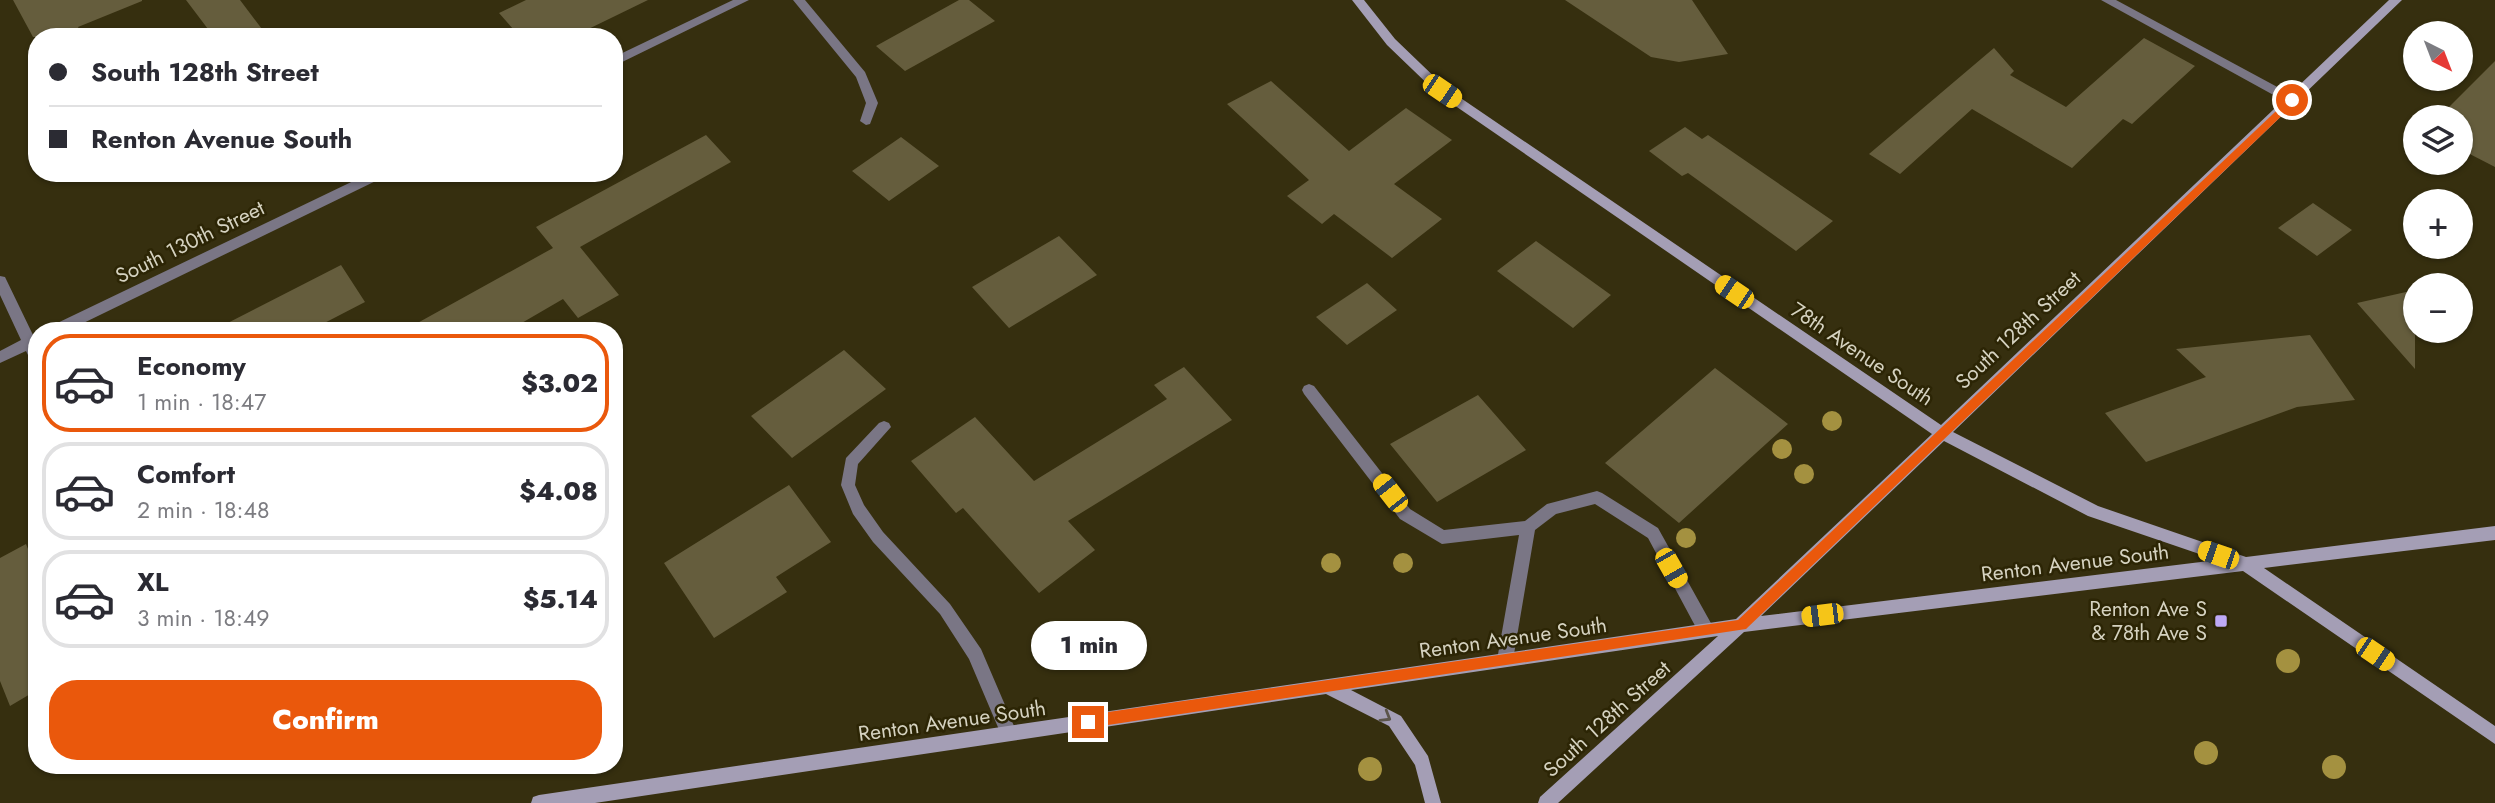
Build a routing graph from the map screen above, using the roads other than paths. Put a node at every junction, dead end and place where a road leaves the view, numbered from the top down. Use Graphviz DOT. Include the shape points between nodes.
graph roads {
  1 [pos="743,0"];
  2 [pos="799,0"];
  3 [pos="1358,0"];
  4 [pos="2106,0"];
  5 [pos="2396,0"];
  6 [pos="623,58"];
  7 [pos="2292,100"];
  8 [pos="866,121"];
  9 [pos="363,182"];
  10 [pos="0,281"];
  11 [pos="73,322"];
  12 [pos="28,332"];
  13 [pos="28,343"];
  14 [pos="0,357"];
  15 [pos="1309,390"];
  16 [pos="884,427"];
  17 [pos="1940,432"];
  18 [pos="1528,527"];
  19 [pos="2495,533"];
  20 [pos="2244,563"];
  21 [pos="1741,625"];
  22 [pos="1706,630"];
  23 [pos="1505,660"];
  24 [pos="1326,686"];
  25 [pos="1009,733"];
  26 [pos="2495,736"];
  27 [pos="539,803"];
  28 [pos="1433,803"];
  29 [pos="1546,803"];
  1 -- 6 [label="street"];
  2 -- 8 [label="street" via="861,75 872,103"];
  3 -- 17 [label="street, 78th Avenue South" via="1391,42 1442,91"];
  4 -- 7 [label="street"];
  5 -- 7 [label="street, South 128th Street"];
  7 -- 17 [label="street, South 128th Street"];
  9 -- 11 [label="street, South 130th Street"];
  10 -- 12 [label="street"];
  13 -- 14 [label="street"];
  15 -- 18 [label="street" via="1405,514 1442,537"];
  16 -- 25 [label="street" via="852,462 848,485 878,537 945,609 975,654"];
  17 -- 20 [label="street, 78th Avenue South" via="2093,511"];
  17 -- 21 [label="street, South 128th Street"];
  18 -- 22 [label="street" via="1552,509 1597,497 1653,533"];
  18 -- 23 [label="street"];
  19 -- 20 [label="street, Renton Avenue South"];
  20 -- 21 [label="street, Renton Avenue South"];
  20 -- 26 [label="street, 78th Avenue South"];
  21 -- 22 [label="street, Renton Avenue South"];
  21 -- 29 [label="street, South 128th Street"];
  22 -- 23 [label="street, Renton Avenue South"];
  23 -- 24 [label="street, Renton Avenue South"];
  24 -- 25 [label="street, Renton Avenue South"];
  24 -- 28 [label="street, one-way" via="1395,721 1422,762"];
  25 -- 27 [label="street, Renton Avenue South"];
}
